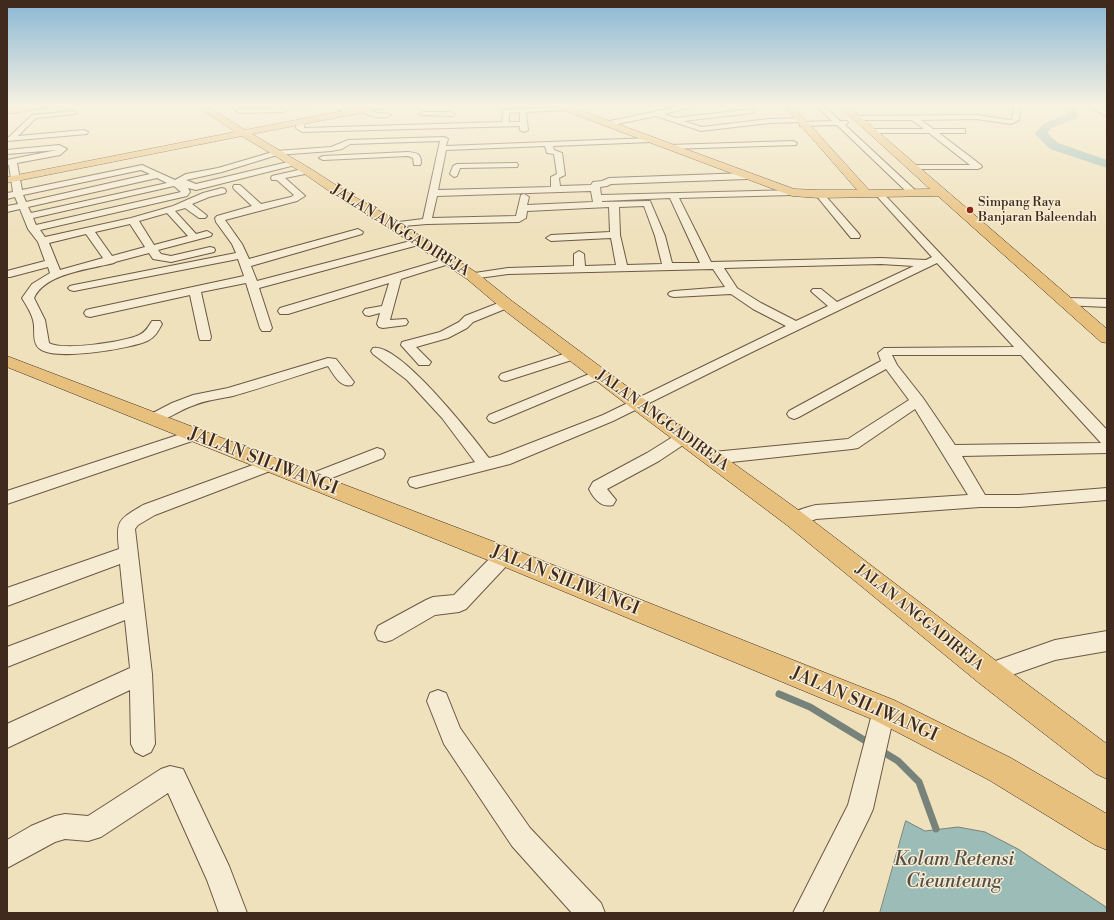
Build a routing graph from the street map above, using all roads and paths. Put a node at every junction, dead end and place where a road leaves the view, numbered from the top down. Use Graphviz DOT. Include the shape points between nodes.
graph roads {
  1 [pos="49,148"];
  2 [pos="63,148"];
  3 [pos="167,148"];
  4 [pos="267,148"];
  5 [pos="341,148"];
  6 [pos="443,148"];
  7 [pos="516,148"];
  8 [pos="548,148"];
  9 [pos="672,148"];
  10 [pos="825,148"];
  11 [pos="865,148"];
  12 [pos="895,148"];
  13 [pos="953,148"];
  14 [pos="7,152"];
  15 [pos="276,153"];
  16 [pos="464,155"];
  17 [pos="493,155"];
  18 [pos="969,160"];
  19 [pos="985,160"];
  20 [pos="10,162"];
  21 [pos="290,162"];
  22 [pos="417,163"];
  23 [pos="913,167"];
  24 [pos="307,171"];
  25 [pos="454,174"];
  26 [pos="157,175"];
  27 [pos="747,176"];
  28 [pos="279,177"];
  29 [pos="11,180"];
  30 [pos="265,180"];
  31 [pos="173,184"];
  32 [pos="251,184"];
  33 [pos="237,187"];
  34 [pos="595,188"];
  35 [pos="556,189"];
  36 [pos="525,190"];
  37 [pos="792,192"];
  38 [pos="912,192"];
  39 [pos="942,192"];
  40 [pos="434,193"];
  41 [pos="866,193"];
  42 [pos="878,193"];
  43 [pos="18,194"];
  44 [pos="819,194"];
  45 [pos="7,196"];
  46 [pos="673,196"];
  47 [pos="597,202"];
  48 [pos="186,204"];
  49 [pos="23,205"];
  50 [pos="614,205"];
  51 [pos="259,207"];
  52 [pos="523,208"];
  53 [pos="7,209"];
  54 [pos="169,210"];
  55 [pos="28,216"];
  56 [pos="202,216"];
  57 [pos="133,220"];
  58 [pos="427,220"];
  59 [pos="394,225"];
  60 [pos="33,229"];
  61 [pos="89,230"];
  62 [pos="358,232"];
  63 [pos="207,234"];
  64 [pos="615,235"];
  65 [pos="855,236"];
  66 [pos="194,237"];
  67 [pos="551,238"];
  68 [pos="43,241"];
  69 [pos="418,242"];
  70 [pos="152,249"];
  71 [pos="210,250"];
  72 [pos="579,254"];
  73 [pos="252,259"];
  74 [pos="110,261"];
  75 [pos="448,261"];
  76 [pos="934,261"];
  77 [pos="712,265"];
  78 [pos="668,267"];
  79 [pos="54,268"];
  80 [pos="622,268"];
  81 [pos="580,269"];
  82 [pos="10,274"];
  83 [pos="478,274"];
  84 [pos="396,277"];
  85 [pos="256,283"];
  86 [pos="74,288"];
  87 [pos="195,290"];
  88 [pos="733,290"];
  89 [pos="817,290"];
  90 [pos="674,294"];
  91 [pos="1067,302"];
  92 [pos="1107,303"];
  93 [pos="506,304"];
  94 [pos="836,307"];
  95 [pos="388,308"];
  96 [pos="284,311"];
  97 [pos="369,312"];
  98 [pos="90,313"];
  99 [pos="402,322"];
  100 [pos="156,324"];
  101 [pos="795,326"];
  102 [pos="266,328"];
  103 [pos="1104,332"];
  104 [pos="205,337"];
  105 [pos="378,351"];
  106 [pos="1024,351"];
  107 [pos="573,354"];
  108 [pos="7,361"];
  109 [pos="424,362"];
  110 [pos="888,362"];
  111 [pos="599,374"];
  112 [pos="506,377"];
  113 [pos="347,382"];
  114 [pos="917,401"];
  115 [pos="637,403"];
  116 [pos="794,414"];
  117 [pos="494,418"];
  118 [pos="152,420"];
  119 [pos="193,435"];
  120 [pos="684,437"];
  121 [pos="1107,439"];
  122 [pos="1107,448"];
  123 [pos="951,451"];
  124 [pos="377,454"];
  125 [pos="713,458"];
  126 [pos="272,464"];
  127 [pos="486,465"];
  128 [pos="311,480"];
  129 [pos="416,482"];
  130 [pos="1107,494"];
  131 [pos="7,498"];
  132 [pos="607,500"];
  133 [pos="980,501"];
  134 [pos="796,520"];
  135 [pos="128,553"];
  136 [pos="504,556"];
  137 [pos="7,597"];
  138 [pos="134,608"];
  139 [pos="385,633"];
  140 [pos="1107,641"];
  141 [pos="7,657"];
  142 [pos="989,673"];
  143 [pos="141,674"];
  144 [pos="438,701"];
  145 [pos="884,710"];
  146 [pos="7,736"];
  147 [pos="143,744"];
  148 [pos="1107,763"];
  149 [pos="1107,833"];
  150 [pos="7,855"];
  151 [pos="233,913"];
  152 [pos="591,913"];
  153 [pos="807,913"];
  1 -- 14 [label="street"];
  2 -- 20 [label="street" via="57,153"];
  3 -- 29 [label="main road"];
  4 -- 15 [label="main road, JALAN ANGGADIREJA"];
  5 -- 15 [label="street"];
  6 -- 40 [label="street"];
  7 -- 25 [label="street" via="515,168 484,169 456,166"];
  8 -- 35 [label="street" via="558,153 561,176 555,177"];
  9 -- 27 [label="main road"];
  10 -- 41 [label="main road"];
  11 -- 38 [label="street"];
  12 -- 23 [label="main road"];
  13 -- 18 [label="street"];
  15 -- 21 [label="main road, JALAN ANGGADIREJA"];
  15 -- 21 [label="street" via="179,180 196,187"];
  16 -- 17 [label="street"];
  18 -- 19 [label="street"];
  18 -- 23 [label="street" via="978,166"];
  20 -- 29 [label="street"];
  21 -- 22 [label="street" via="408,154 415,155"];
  21 -- 24 [label="main road, JALAN ANGGADIREJA"];
  23 -- 39 [label="main road"];
  24 -- 28 [label="street"];
  24 -- 59 [label="main road, JALAN ANGGADIREJA"];
  26 -- 31 [label="street"];
  26 -- 43 [label="street" via="140,168"];
  26 -- 49 [label="street"];
  27 -- 34 [label="street" via="608,181 596,184"];
  27 -- 37 [label="main road"];
  28 -- 30 [label="street"];
  28 -- 51 [label="street" via="300,196"];
  29 -- 43 [label="street"];
  31 -- 55 [label="street"];
  31 -- 60 [label="street" via="184,188 186,192"];
  32 -- 33 [label="street"];
  33 -- 48 [label="street" via="203,196"];
  33 -- 51 [label="street"];
  34 -- 35 [label="street"];
  34 -- 47 [label="street"];
  35 -- 36 [label="street"];
  36 -- 40 [label="street"];
  36 -- 52 [label="street"];
  37 -- 44 [label="main road"];
  37 -- 46 [label="street"];
  38 -- 39 [label="main road"];
  38 -- 42 [label="main road"];
  39 -- 91 [label="main road"];
  40 -- 58 [label="street"];
  41 -- 42 [label="main road"];
  41 -- 44 [label="main road"];
  42 -- 76 [label="street"];
  43 -- 45 [label="street"];
  43 -- 49 [label="street"];
  44 -- 65 [label="street"];
  46 -- 47 [label="street"];
  46 -- 77 [label="street"];
  47 -- 50 [label="street"];
  47 -- 52 [label="street"];
  48 -- 54 [label="street"];
  48 -- 56 [label="street"];
  49 -- 53 [label="street"];
  49 -- 55 [label="street"];
  50 -- 64 [label="street"];
  50 -- 78 [label="street" via="647,204 660,236"];
  51 -- 73 [label="street" via="220,218 237,244"];
  52 -- 58 [label="street" via="519,219"];
  54 -- 57 [label="street"];
  54 -- 66 [label="street"];
  55 -- 60 [label="street"];
  57 -- 61 [label="street"];
  57 -- 70 [label="street"];
  58 -- 59 [label="street"];
  59 -- 69 [label="main road, JALAN ANGGADIREJA"];
  60 -- 68 [label="street"];
  61 -- 68 [label="street"];
  61 -- 74 [label="street"];
  62 -- 73 [label="street"];
  63 -- 66 [label="street"];
  64 -- 67 [label="street"];
  64 -- 80 [label="street"];
  66 -- 70 [label="street"];
  68 -- 79 [label="street"];
  69 -- 75 [label="main road, JALAN ANGGADIREJA"];
  69 -- 85 [label="street"];
  70 -- 71 [label="street" via="157,257 166,259"];
  70 -- 74 [label="street"];
  72 -- 81 [label="street"];
  73 -- 85 [label="street"];
  73 -- 86 [label="street"];
  74 -- 79 [label="street"];
  75 -- 83 [label="main road, JALAN ANGGADIREJA"];
  75 -- 84 [label="street"];
  76 -- 77 [label="street"];
  76 -- 94 [label="street"];
  76 -- 106 [label="street"];
  77 -- 78 [label="street"];
  77 -- 88 [label="street"];
  78 -- 80 [label="street"];
  79 -- 82 [label="street"];
  79 -- 100 [label="street" via="31,291 28,298 39,322 40,340 51,351 85,349 143,338 151,333"];
  80 -- 81 [label="street"];
  81 -- 83 [label="street"];
  83 -- 93 [label="main road, JALAN ANGGADIREJA"];
  84 -- 95 [label="street"];
  84 -- 96 [label="street"];
  85 -- 87 [label="street"];
  85 -- 102 [label="street"];
  87 -- 98 [label="street"];
  87 -- 104 [label="street"];
  88 -- 90 [label="street"];
  88 -- 101 [label="street"];
  89 -- 94 [label="street"];
  91 -- 92 [label="street"];
  91 -- 103 [label="main road"];
  93 -- 107 [label="main road, JALAN ANGGADIREJA"];
  93 -- 109 [label="street" via="469,319 444,335 407,345"];
  94 -- 101 [label="street"];
  95 -- 97 [label="street"];
  95 -- 99 [label="street" via="383,324"];
  101 -- 115 [label="street"];
  105 -- 127 [label="street" via="412,377 447,415"];
  106 -- 110 [label="street" via="889,351 884,355"];
  106 -- 121 [label="street"];
  107 -- 111 [label="main road, JALAN ANGGADIREJA"];
  107 -- 112 [label="street"];
  108 -- 118 [label="main road, JALAN SILIWANGI"];
  110 -- 114 [label="street"];
  110 -- 116 [label="street"];
  111 -- 115 [label="main road, JALAN ANGGADIREJA"];
  111 -- 117 [label="street"];
  113 -- 118 [label="street" via="331,362 328,362 230,392 198,398"];
  114 -- 123 [label="street"];
  114 -- 125 [label="street" via="852,444"];
  115 -- 120 [label="main road, JALAN ANGGADIREJA"];
  115 -- 127 [label="street" via="608,418"];
  118 -- 119 [label="main road, JALAN SILIWANGI"];
  119 -- 126 [label="main road, JALAN SILIWANGI"];
  119 -- 131 [label="street"];
  120 -- 125 [label="main road, JALAN ANGGADIREJA"];
  120 -- 132 [label="street" via="599,486 597,489"];
  122 -- 123 [label="street"];
  123 -- 133 [label="street"];
  124 -- 128 [label="street"];
  125 -- 134 [label="main road, JALAN ANGGADIREJA"];
  126 -- 128 [label="main road, JALAN SILIWANGI"];
  126 -- 135 [label="street" via="148,510 126,527"];
  127 -- 129 [label="street"];
  128 -- 136 [label="main road, JALAN SILIWANGI"];
  130 -- 133 [label="street" via="1019,501"];
  133 -- 134 [label="street" via="816,512"];
  134 -- 142 [label="main road, JALAN ANGGADIREJA"];
  135 -- 137 [label="street"];
  135 -- 138 [label="street"];
  136 -- 139 [label="street" via="459,603 433,606"];
  136 -- 145 [label="main road, JALAN SILIWANGI"];
  138 -- 141 [label="street"];
  138 -- 143 [label="street"];
  140 -- 142 [label="street" via="1055,650"];
  142 -- 148 [label="main road, JALAN ANGGADIREJA"];
  143 -- 146 [label="street"];
  143 -- 147 [label="street"];
  144 -- 152 [label="street" via="452,736 521,837"];
  145 -- 149 [label="main road, JALAN SILIWANGI" via="1000,768"];
  145 -- 153 [label="street" via="860,809"];
  150 -- 151 [label="street" via="60,827 75,826 85,830 92,828 170,778 174,778"];
}
